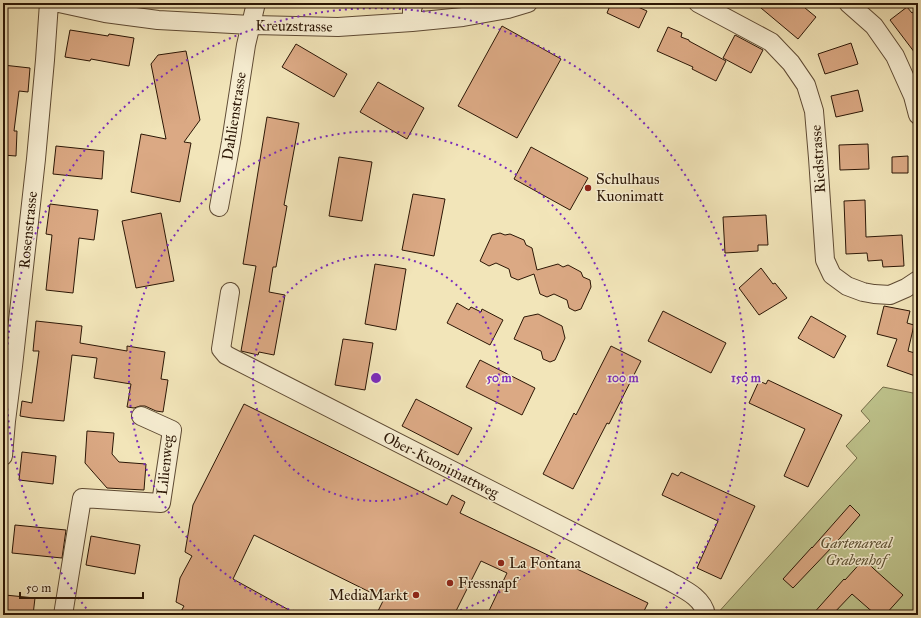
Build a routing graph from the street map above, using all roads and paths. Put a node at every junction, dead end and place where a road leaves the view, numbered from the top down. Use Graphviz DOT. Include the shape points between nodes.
graph roads {
  1 [pos="49,3"];
  2 [pos="59,3"];
  3 [pos="256,3"];
  4 [pos="414,3"];
  5 [pos="528,3"];
  6 [pos="698,3"];
  7 [pos="848,3"];
  8 [pos="412,22"];
  9 [pos="251,25"];
  10 [pos="918,115"];
  11 [pos="219,207"];
  12 [pos="918,280"];
  13 [pos="230,292"];
  14 [pos="11,319"];
  15 [pos="141,416"];
  16 [pos="3,456"];
  17 [pos="63,615"];
  18 [pos="706,615"];
  1 -- 14 [label="street, Rosenstrasse" via="36,159"];
  2 -- 9 [label="street, Kreuzstrasse" via="158,20"];
  3 -- 9 [label="street, Dahlienstrasse"];
  4 -- 8 [label="street"];
  5 -- 8 [label="street, Kreuzstrasse" via="463,17"];
  6 -- 12 [label="street, Riedstrasse" via="770,42 791,63 806,85 814,111 825,260 832,275 847,286 863,292 890,295"];
  7 -- 10 [label="street" via="874,26 895,56 913,96"];
  8 -- 9 [label="street, Kreuzstrasse" via="344,27"];
  9 -- 11 [label="street, Dahlienstrasse"];
  13 -- 18 [label="street, Ober-Kuonimattweg" via="221,349 226,355 669,581 698,599"];
  14 -- 16 [label="street, Rosenstrasse" via="14,366"];
  15 -- 17 [label="street, Lilienweg" via="172,430 161,503 82,498"];
}
